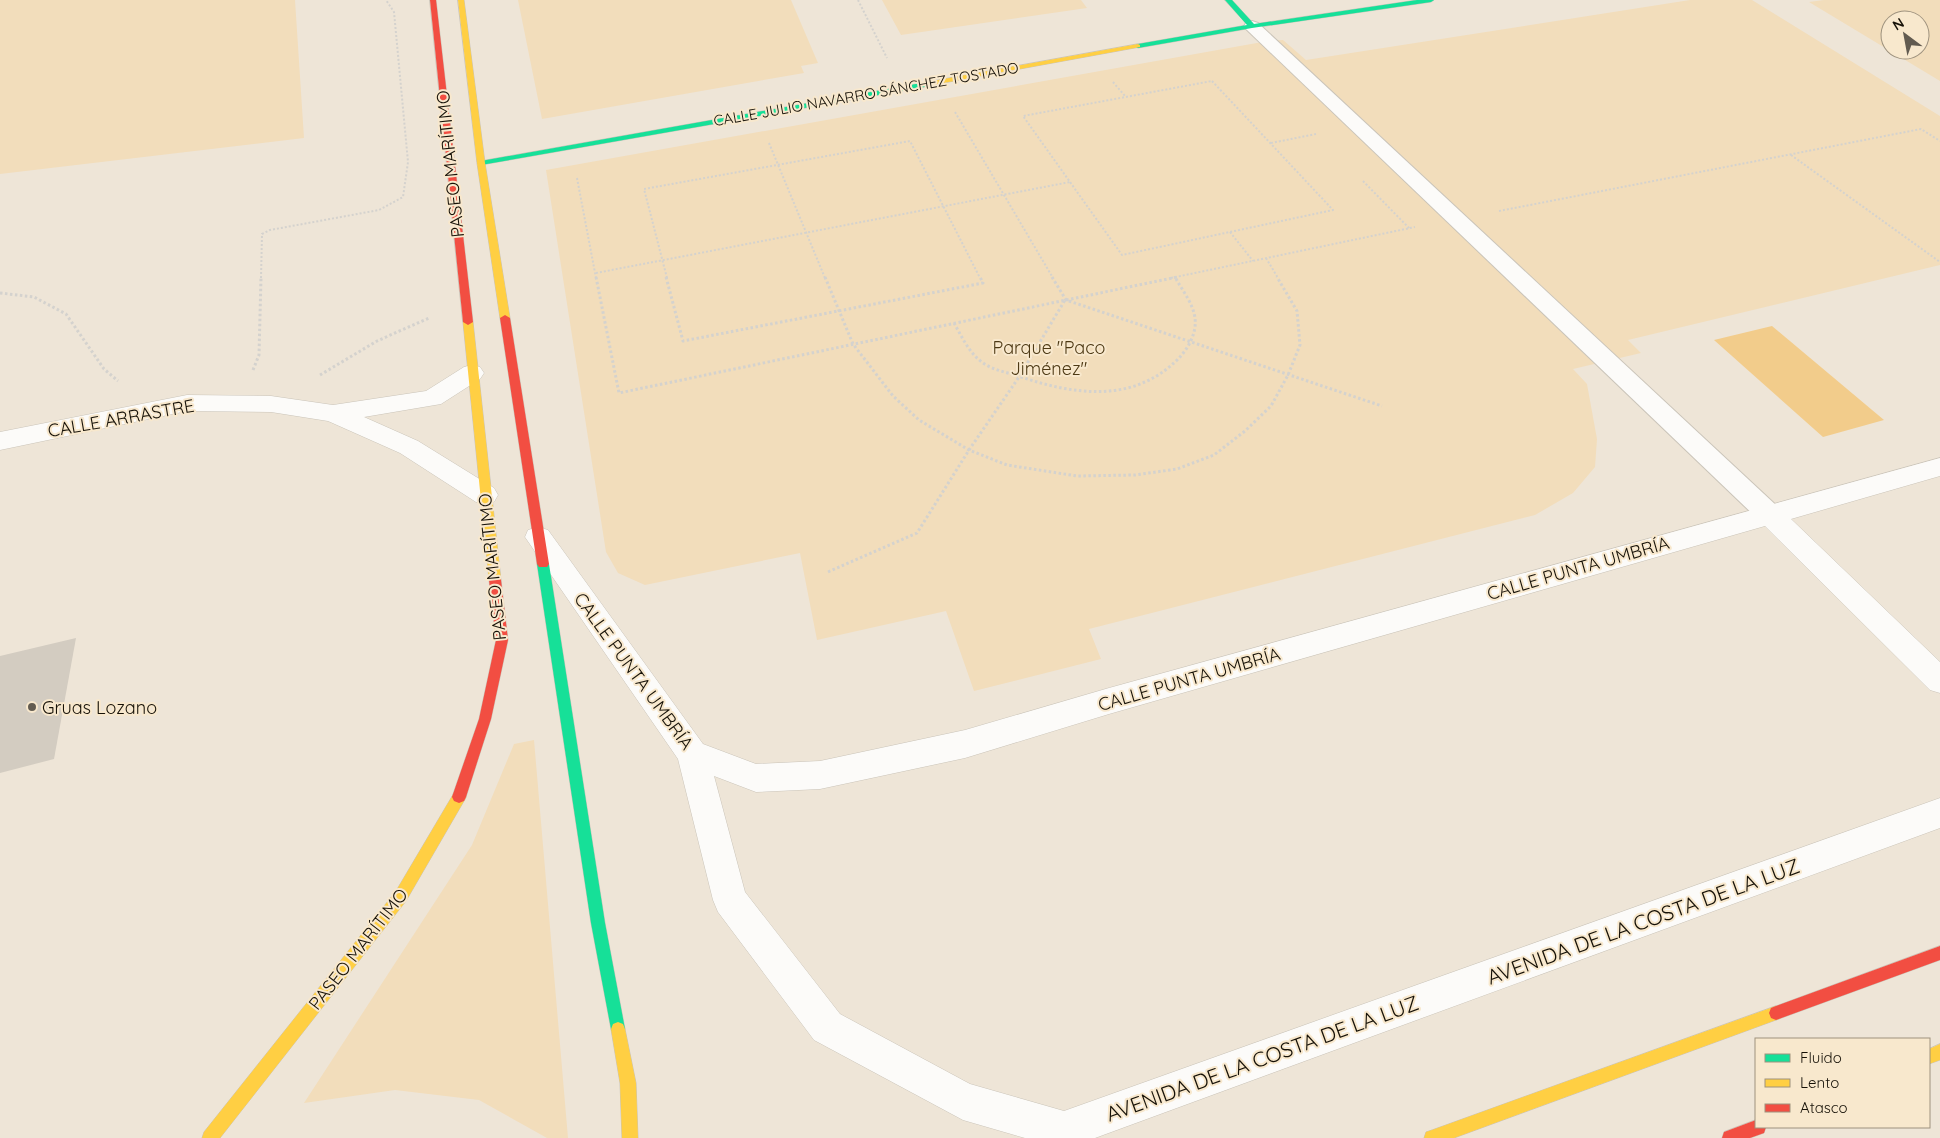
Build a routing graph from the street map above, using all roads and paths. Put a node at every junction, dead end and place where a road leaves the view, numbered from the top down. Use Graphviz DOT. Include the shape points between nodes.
graph roads {
  1 [pos="386,0"];
  2 [pos="433,0"];
  3 [pos="461,0"];
  4 [pos="858,0"];
  5 [pos="1228,0"];
  6 [pos="1431,0"];
  7 [pos="1377,4"];
  8 [pos="1252,26"];
  9 [pos="1112,81"];
  10 [pos="900,88"];
  11 [pos="1126,97"];
  12 [pos="953,109"];
  13 [pos="1316,134"];
  14 [pos="1940,141"];
  15 [pos="769,142"];
  16 [pos="1271,143"];
  17 [pos="1791,155"];
  18 [pos="481,163"];
  19 [pos="779,165"];
  20 [pos="576,176"];
  21 [pos="1070,182"];
  22 [pos="1004,194"];
  23 [pos="943,206"];
  24 [pos="1456,219"];
  25 [pos="807,232"];
  26 [pos="1230,232"];
  27 [pos="1266,258"];
  28 [pos="662,260"];
  29 [pos="1253,261"];
  30 [pos="1940,262"];
  31 [pos="596,273"];
  32 [pos="1175,277"];
  33 [pos="0,293"];
  34 [pos="1066,300"];
  35 [pos="839,310"];
  36 [pos="434,316"];
  37 [pos="954,323"];
  38 [pos="1192,342"];
  39 [pos="853,344"];
  40 [pos="251,373"];
  41 [pos="472,373"];
  42 [pos="1288,375"];
  43 [pos="1019,377"];
  44 [pos="124,385"];
  45 [pos="271,404"];
  46 [pos="1382,406"];
  47 [pos="333,413"];
  48 [pos="0,442"];
  49 [pos="968,450"];
  50 [pos="1940,467"];
  51 [pos="485,495"];
  52 [pos="1770,514"];
  53 [pos="538,536"];
  54 [pos="828,572"];
  55 [pos="1940,681"];
  56 [pos="692,754"];
  57 [pos="1940,813"];
  58 [pos="1940,953"];
  59 [pos="1755,1128"];
  60 [pos="210,1138"];
  61 [pos="630,1138"];
  62 [pos="1432,1138"];
  63 [pos="1730,1138"];
  1 -- 40 [label="path" via="394,12 408,162 402,196 379,210 262,234 259,355"];
  2 -- 41 [label="main road, PASEO MARÍTIMO"];
  3 -- 18 [label="main road, PASEO MARÍTIMO"];
  4 -- 10 [label="path"];
  5 -- 8 [label="main road"];
  6 -- 7 [label="main road, CALLE JULIO NAVARRO SÁNCHEZ TOSTADO"];
  7 -- 8 [label="main road, CALLE JULIO NAVARRO SÁNCHEZ TOSTADO"];
  8 -- 10 [label="main road, CALLE JULIO NAVARRO SÁNCHEZ TOSTADO"];
  8 -- 24 [label="lane"];
  9 -- 11 [label="path"];
  10 -- 18 [label="main road, CALLE JULIO NAVARRO SÁNCHEZ TOSTADO"];
  11 -- 16 [label="path" via="1212,81"];
  11 -- 21 [label="path" via="1023,116"];
  12 -- 22 [label="path"];
  13 -- 16 [label="path"];
  14 -- 17 [label="path" via="1921,129"];
  15 -- 19 [label="path"];
  16 -- 26 [label="path" via="1333,210"];
  17 -- 24 [label="path"];
  17 -- 30 [label="path"];
  18 -- 53 [label="main road, PASEO MARÍTIMO"];
  19 -- 23 [label="path" via="910,141"];
  19 -- 25 [label="path"];
  19 -- 28 [label="path" via="644,189"];
  20 -- 31 [label="path"];
  21 -- 22 [label="path"];
  21 -- 26 [label="path" via="1122,255"];
  22 -- 23 [label="path"];
  22 -- 34 [label="path"];
  23 -- 25 [label="path"];
  23 -- 35 [label="path" via="983,283"];
  24 -- 27 [label="path"];
  24 -- 52 [label="lane"];
  25 -- 28 [label="path"];
  25 -- 35 [label="path"];
  26 -- 29 [label="path"];
  27 -- 29 [label="path"];
  27 -- 42 [label="path" via="1297,311 1300,345"];
  28 -- 31 [label="path"];
  28 -- 35 [label="path" via="683,341"];
  29 -- 32 [label="path"];
  31 -- 39 [label="path" via="620,392"];
  32 -- 34 [label="path"];
  32 -- 38 [label="path" via="1195,319"];
  33 -- 44 [label="path" via="34,298 66,314 104,369"];
  34 -- 37 [label="path"];
  34 -- 38 [label="path"];
  34 -- 43 [label="path"];
  35 -- 39 [label="path"];
  36 -- 45 [label="path" via="377,341"];
  37 -- 39 [label="path"];
  37 -- 43 [label="path" via="966,346 983,364"];
  38 -- 42 [label="path"];
  38 -- 43 [label="path" via="1174,366 1155,379 1127,389 1089,392 1050,387"];
  39 -- 49 [label="path" via="893,396 919,420"];
  41 -- 47 [label="street, CALLE ARRASTRE" via="432,398"];
  41 -- 51 [label="main road, PASEO MARÍTIMO"];
  42 -- 46 [label="path"];
  42 -- 49 [label="path" via="1271,406 1245,431 1214,455 1177,469 1135,475 1077,476 1007,465"];
  43 -- 49 [label="path"];
  45 -- 47 [label="street, CALLE ARRASTRE"];
  45 -- 48 [label="street, CALLE ARRASTRE" via="187,403"];
  47 -- 51 [label="street, CALLE ARRASTRE" via="409,447"];
  49 -- 54 [label="path" via="916,533"];
  50 -- 52 [label="street, CALLE PUNTA UMBRÍA"];
  51 -- 60 [label="main road, PASEO MARÍTIMO" via="502,640 485,718 458,800 401,896"];
  52 -- 55 [label="street"];
  52 -- 56 [label="street, CALLE PUNTA UMBRÍA" via="965,744 820,775 756,778"];
  53 -- 56 [label="street, CALLE PUNTA UMBRÍA"];
  53 -- 61 [label="main road, PASEO MARÍTIMO" via="598,923 628,1083"];
  56 -- 57 [label="street, AVENIDA DE LA COSTA DE LA LUZ" via="730,900 828,1028 963,1101 1064,1130"];
  58 -- 62 [label="main road"];
  59 -- 63 [label="main road"];
}
